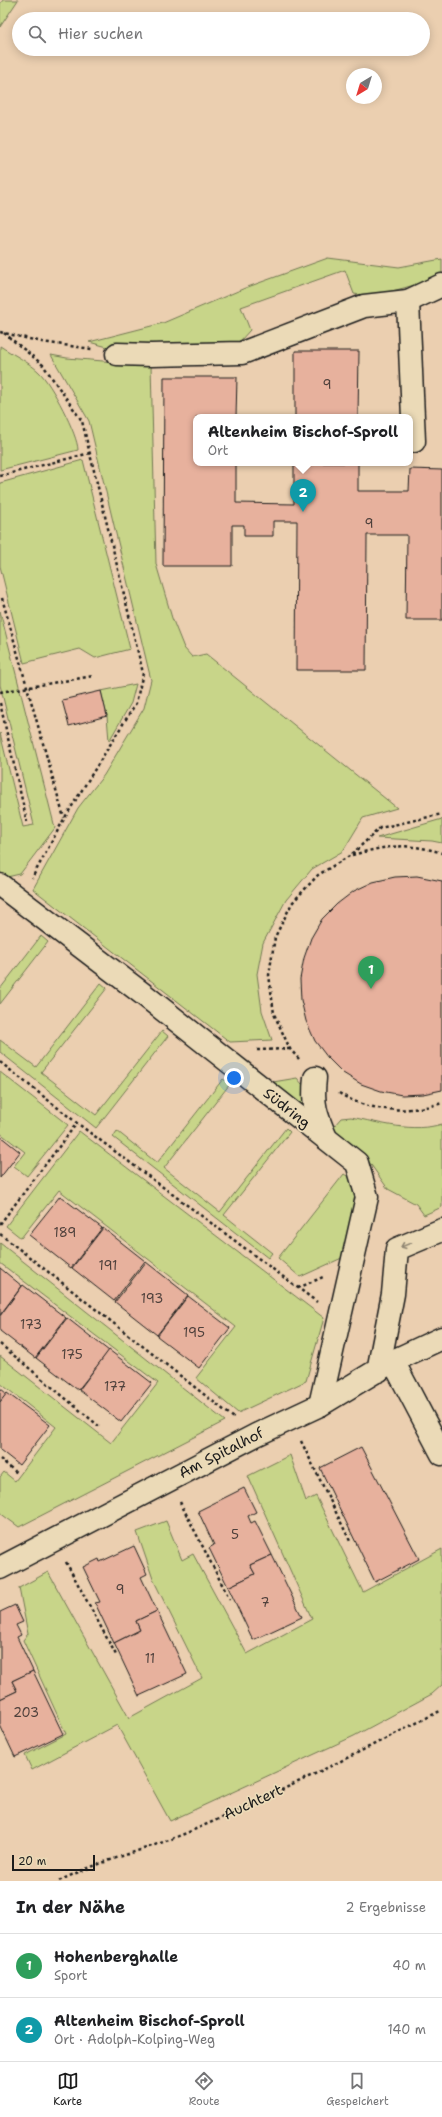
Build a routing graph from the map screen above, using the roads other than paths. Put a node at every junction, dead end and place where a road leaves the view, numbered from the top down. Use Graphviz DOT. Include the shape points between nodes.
graph roads {
  1 [pos="442,285"];
  2 [pos="408,300"];
  3 [pos="117,354"];
  4 [pos="413,414"];
  5 [pos="413,418"];
  6 [pos="414,441"];
  7 [pos="0,886"];
  8 [pos="315,1078"];
  9 [pos="326,1138"];
  10 [pos="442,1230"];
  11 [pos="442,1338"];
  12 [pos="385,1366"];
  13 [pos="320,1405"];
  14 [pos="442,1454"];
  15 [pos="0,1568"];
  1 -- 2 [label="street"];
  2 -- 3 [label="street" via="364,306 242,353"];
  2 -- 4 [label="street"];
  5 -- 6 [label="street"];
  7 -- 9 [label="street, Südring"];
  8 -- 9 [label="street" via="313,1098 317,1118"];
  9 -- 13 [label="street, Südring" via="357,1163 368,1197"];
  10 -- 12 [label="street, one-way" via="397,1249"];
  11 -- 12 [label="street, Am Spitalhof"];
  12 -- 13 [label="street, Am Spitalhof"];
  12 -- 14 [label="street"];
  13 -- 15 [label="street, Am Spitalhof" via="256,1435"];
}
